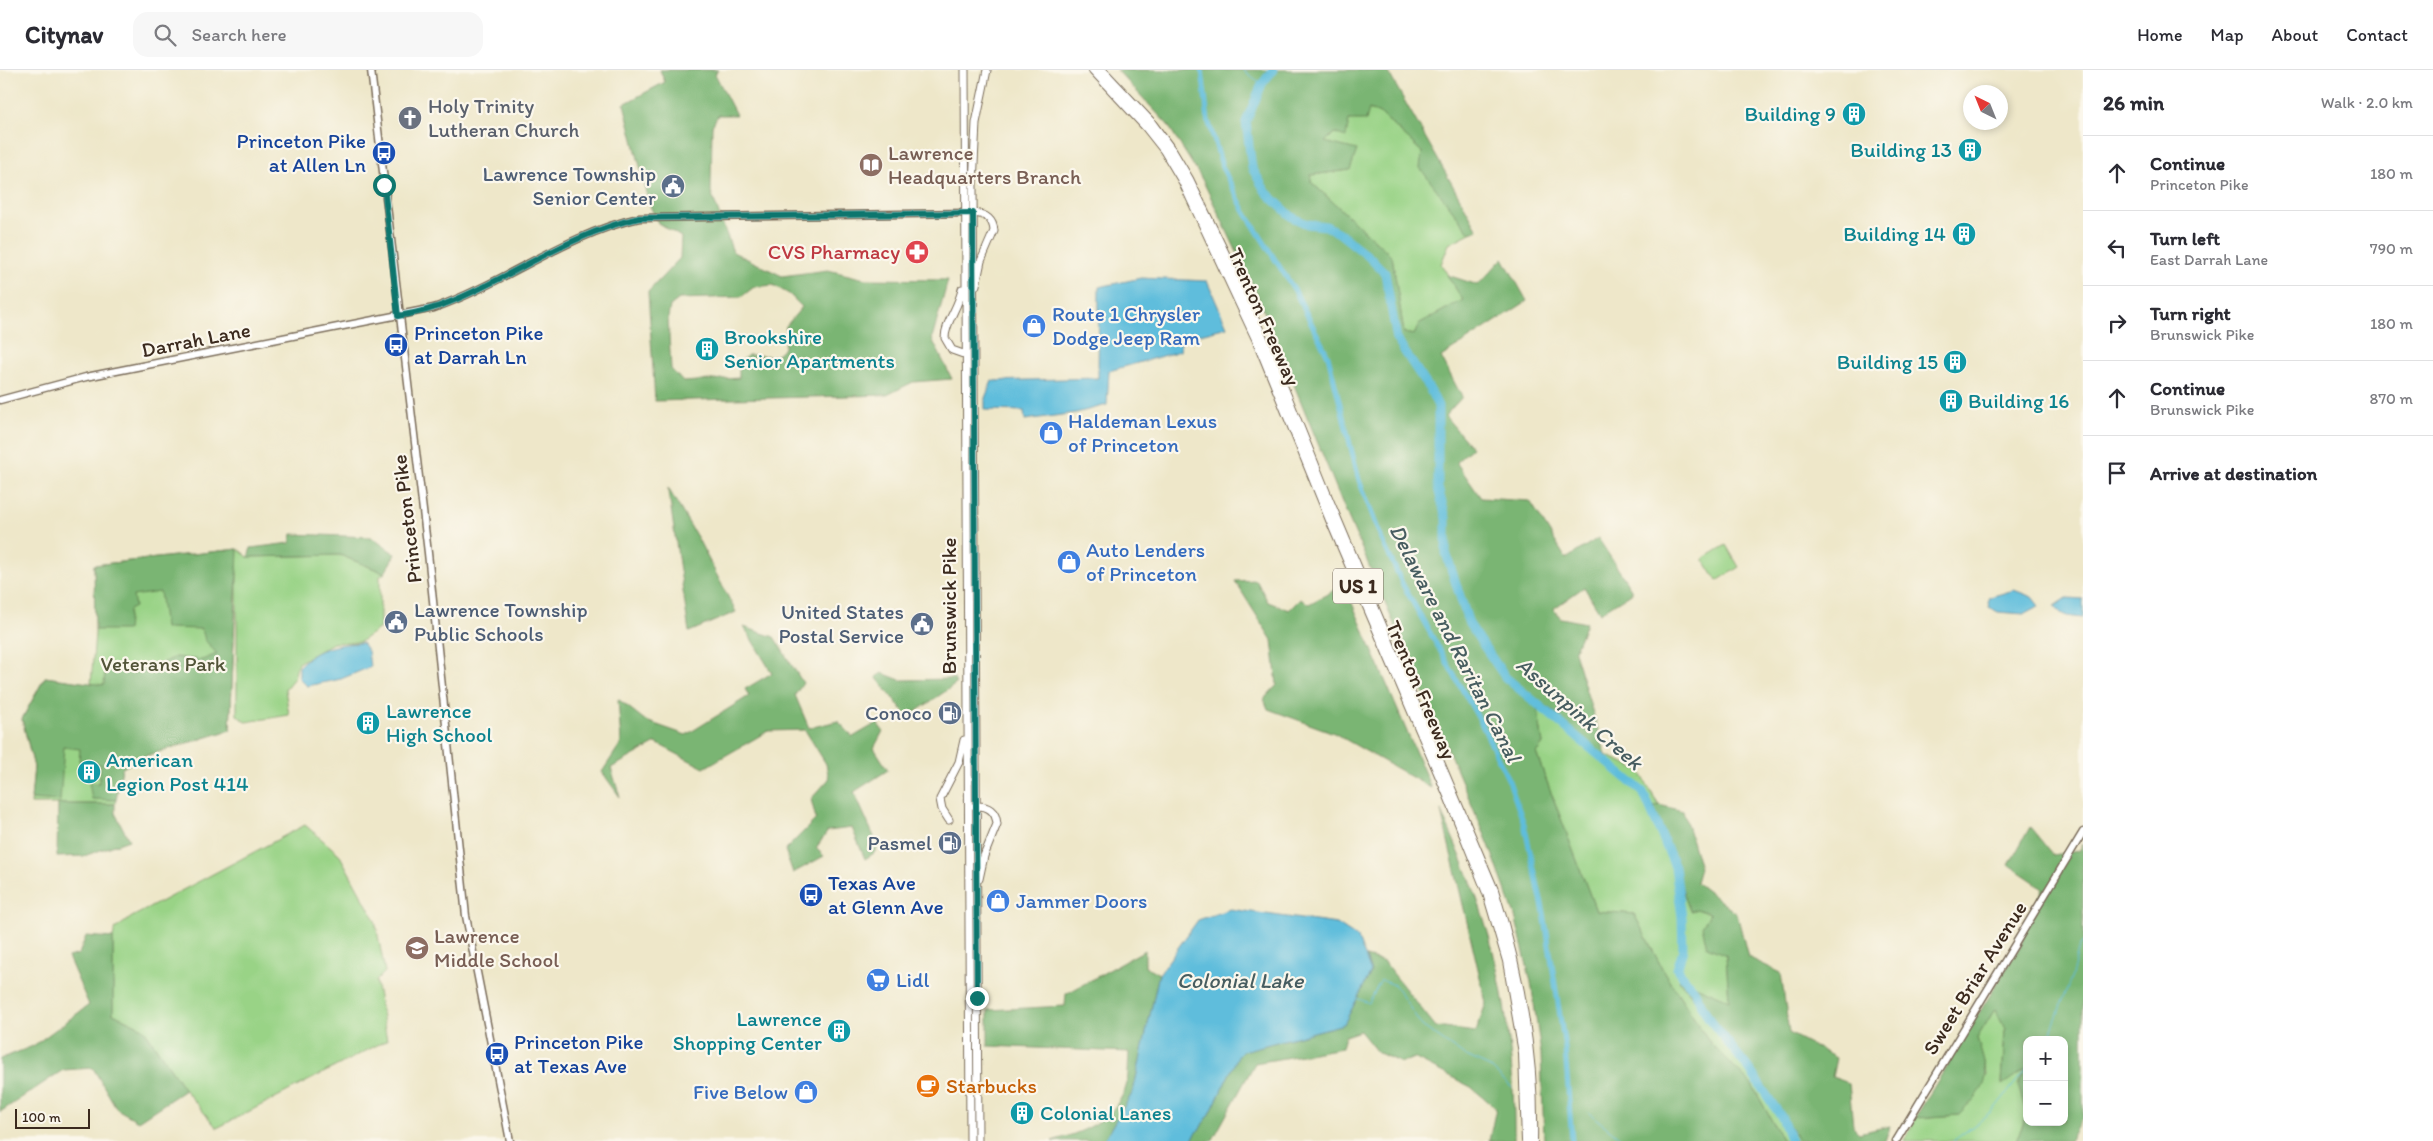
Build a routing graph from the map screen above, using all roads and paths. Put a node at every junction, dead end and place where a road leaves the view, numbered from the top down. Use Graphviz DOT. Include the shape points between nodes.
graph roads {
  1 [pos="371,70"];
  2 [pos="965,70"];
  3 [pos="987,70"];
  4 [pos="1092,70"];
  5 [pos="1102,70"];
  6 [pos="973,213"];
  7 [pos="964,214"];
  8 [pos="965,267"];
  9 [pos="972,300"];
  10 [pos="398,316"];
  11 [pos="966,356"];
  12 [pos="0,400"];
  13 [pos="968,717"];
  14 [pos="975,806"];
  15 [pos="949,820"];
  16 [pos="2083,832"];
  17 [pos="976,904"];
  18 [pos="510,1141"];
  19 [pos="975,1141"];
  20 [pos="1526,1141"];
  21 [pos="1533,1141"];
  22 [pos="1896,1141"];
  1 -- 10 [label="main road, Princeton Pike"];
  2 -- 7 [label="main road, Brunswick Pike"];
  3 -- 6 [label="main road" via="976,123"];
  4 -- 20 [label="highway, Trenton Freeway / US 1" via="1150,132 1183,182 1257,340 1463,831 1495,915 1512,984 1523,1061"];
  5 -- 21 [label="highway, Trenton Freeway / US 1" via="1151,122 1173,152 1229,262 1494,890 1513,953 1522,1000 1531,1070"];
  6 -- 7 [label="main road, Darrah Lane"];
  6 -- 9 [label="main road"];
  6 -- 9 [label="main road" via="989,218 994,231 981,261"];
  7 -- 8 [label="main road, Brunswick Pike"];
  7 -- 10 [label="main road, Darrah Lane" via="639,218 586,235 449,303"];
  8 -- 11 [label="main road, Brunswick Pike"];
  8 -- 11 [label="main road" via="961,298 945,338 952,350"];
  9 -- 14 [label="main road, Brunswick Pike" via="975,345"];
  10 -- 12 [label="main road, Darrah Lane" via="86,377"];
  10 -- 18 [label="main road, Princeton Pike" via="428,553 466,916"];
  11 -- 13 [label="main road, Brunswick Pike"];
  13 -- 15 [label="main road" via="959,762 940,799"];
  13 -- 19 [label="main road, Brunswick Pike"];
  14 -- 17 [label="main road, Brunswick Pike"];
  14 -- 17 [label="main road" via="985,806 993,811 997,824 984,856"];
  16 -- 22 [label="main road, Sweet Briar Avenue"];
  17 -- 19 [label="main road, Brunswick Pike"];
}
